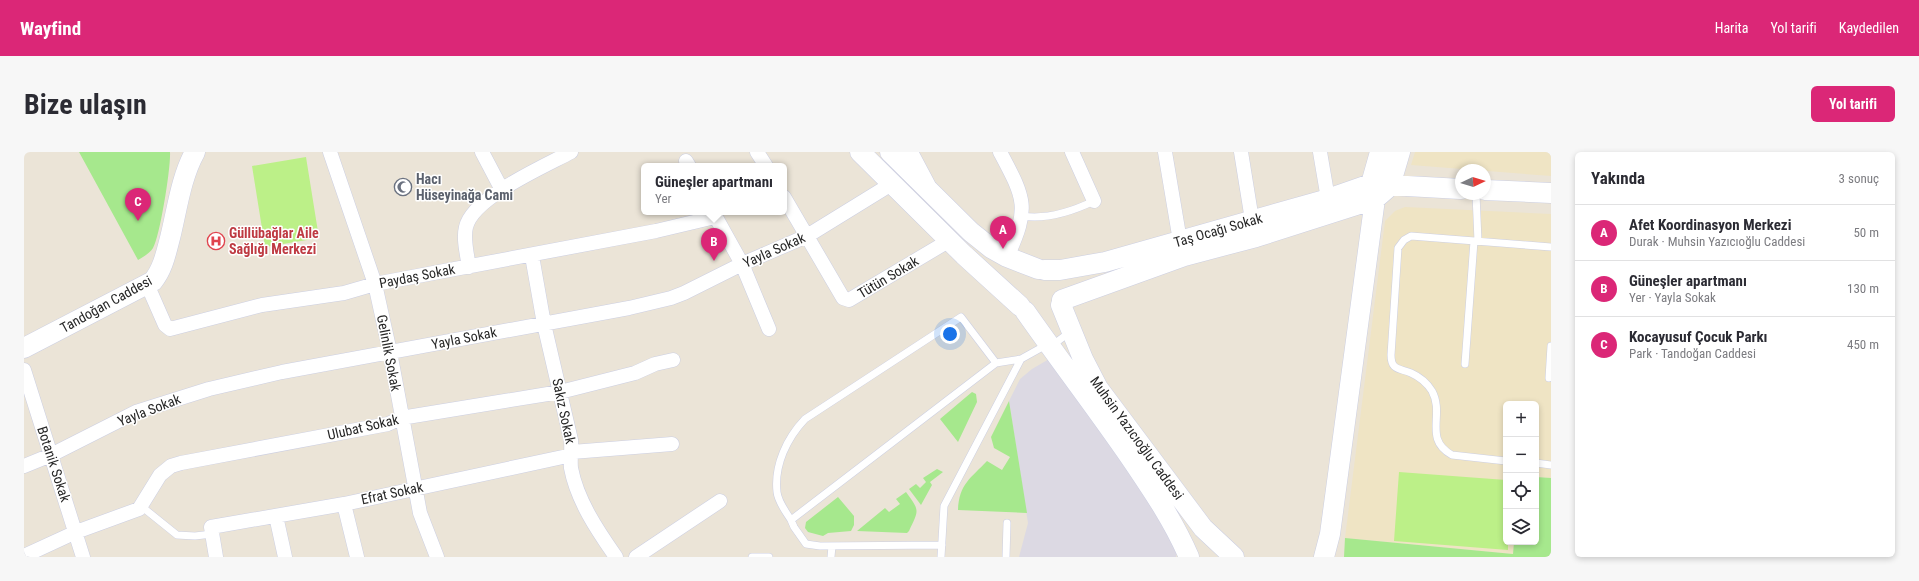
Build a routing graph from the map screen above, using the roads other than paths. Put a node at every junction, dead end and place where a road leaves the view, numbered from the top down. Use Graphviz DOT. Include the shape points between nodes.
graph roads {
  1 [pos="330,152"];
  2 [pos="482,152"];
  3 [pos="571,152"];
  4 [pos="757,152"];
  5 [pos="860,152"];
  6 [pos="890,152"];
  7 [pos="911,152"];
  8 [pos="1000,152"];
  9 [pos="1072,152"];
  10 [pos="1165,152"];
  11 [pos="1241,152"];
  12 [pos="1320,152"];
  13 [pos="1380,152"];
  14 [pos="1400,152"];
  15 [pos="189,156"];
  16 [pos="764,163"];
  17 [pos="893,183"];
  18 [pos="1455,189"];
  19 [pos="502,190"];
  20 [pos="1379,190"];
  21 [pos="1491,190"];
  22 [pos="932,192"];
  23 [pos="1551,193"];
  24 [pos="1476,200"];
  25 [pos="1094,201"];
  26 [pos="787,202"];
  27 [pos="1329,206"];
  28 [pos="711,215"];
  29 [pos="715,215"];
  30 [pos="1022,216"];
  31 [pos="1254,228"];
  32 [pos="807,236"];
  33 [pos="950,240"];
  34 [pos="1476,241"];
  35 [pos="1551,247"];
  36 [pos="1182,249"];
  37 [pos="532,256"];
  38 [pos="1007,257"];
  39 [pos="742,264"];
  40 [pos="469,267"];
  41 [pos="1041,270"];
  42 [pos="147,284"];
  43 [pos="375,284"];
  44 [pos="1061,302"];
  45 [pos="1023,308"];
  46 [pos="544,324"];
  47 [pos="769,329"];
  48 [pos="1072,330"];
  49 [pos="1048,344"];
  50 [pos="1551,346"];
  51 [pos="24,348"];
  52 [pos="390,352"];
  53 [pos="1021,359"];
  54 [pos="673,360"];
  55 [pos="996,363"];
  56 [pos="1465,364"];
  57 [pos="24,370"];
  58 [pos="1548,378"];
  59 [pos="560,392"];
  60 [pos="401,418"];
  61 [pos="672,444"];
  62 [pos="572,454"];
  63 [pos="51,455"];
  64 [pos="1503,461"];
  65 [pos="1539,464"];
  66 [pos="1551,465"];
  67 [pos="24,466"];
  68 [pos="414,489"];
  69 [pos="720,501"];
  70 [pos="344,504"];
  71 [pos="141,506"];
  72 [pos="276,516"];
  73 [pos="791,520"];
  74 [pos="1007,523"];
  75 [pos="212,530"];
  76 [pos="76,532"];
  77 [pos="942,545"];
  78 [pos="832,546"];
  79 [pos="24,556"];
  80 [pos="83,557"];
  81 [pos="216,557"];
  82 [pos="285,557"];
  83 [pos="357,557"];
  84 [pos="438,557"];
  85 [pos="616,557"];
  86 [pos="636,557"];
  87 [pos="752,557"];
  88 [pos="769,557"];
  89 [pos="831,557"];
  90 [pos="941,557"];
  91 [pos="1006,557"];
  92 [pos="1189,557"];
  93 [pos="1234,557"];
  94 [pos="1324,557"];
  1 -- 43 [label="street, Gelinlik Sokak"];
  2 -- 19 [label="street"];
  3 -- 19 [label="street"];
  4 -- 16 [label="street"];
  5 -- 17 [label="street, Muhsin Yazıcıoğlu Caddesi"];
  6 -- 22 [label="street"];
  7 -- 22 [label="street"];
  8 -- 30 [label="street" via="1020,190 1023,201"];
  9 -- 25 [label="street"];
  10 -- 36 [label="street"];
  11 -- 31 [label="street"];
  12 -- 27 [label="street"];
  13 -- 20 [label="street"];
  14 -- 20 [label="street"];
  15 -- 42 [label="street, Tandoğan Caddesi" via="166,256 158,274"];
  17 -- 32 [label="street, Yayla Sokak"];
  17 -- 33 [label="street, Muhsin Yazıcıoğlu Caddesi"];
  18 -- 20 [label="street"];
  19 -- 40 [label="street" via="480,205 466,227"];
  20 -- 27 [label="street, Taş Ocağı Sokak"];
  20 -- 94 [label="street" via="1330,534"];
  21 -- 23 [label="street"];
  22 -- 38 [label="street" via="971,232"];
  24 -- 34 [label="lane"];
  25 -- 30 [label="lane" via="1049,216"];
  26 -- 32 [label="street, Tütün Sokak"];
  27 -- 31 [label="street, Taş Ocağı Sokak"];
  28 -- 37 [label="street, Paydaş Sokak" via="656,231"];
  29 -- 39 [label="street"];
  30 -- 38 [label="street"];
  31 -- 36 [label="street, Taş Ocağı Sokak"];
  32 -- 33 [label="street, Tütün Sokak" via="842,298 849,300"];
  32 -- 39 [label="street, Yayla Sokak"];
  33 -- 45 [label="street, Muhsin Yazıcıoğlu Caddesi"];
  34 -- 35 [label="lane"];
  34 -- 56 [label="lane"];
  34 -- 64 [label="lane" via="1411,236 1400,243 1391,359 1395,368 1416,375 1431,390 1437,405 1436,438 1443,449 1452,456"];
  36 -- 41 [label="street, Taş Ocağı Sokak" via="1060,270"];
  36 -- 44 [label="street, Taş Ocağı Sokak"];
  37 -- 40 [label="street, Paydaş Sokak"];
  37 -- 46 [label="street, Sakız Sokak"];
  38 -- 41 [label="street"];
  39 -- 46 [label="street, Yayla Sokak" via="671,298"];
  39 -- 47 [label="street"];
  40 -- 43 [label="street, Paydaş Sokak"];
  41 -- 44 [label="street" via="1052,272 1062,283 1064,290"];
  41 -- 45 [label="street" via="1027,273 1019,282 1017,294"];
  42 -- 43 [label="street, Paydaş Sokak" via="170,329 262,305 344,293"];
  42 -- 51 [label="street, Tandoğan Caddesi"];
  43 -- 52 [label="street, Gelinlik Sokak"];
  44 -- 45 [label="street" via="1056,310 1044,316 1031,315"];
  44 -- 48 [label="street, Muhsin Yazıcıoğlu Caddesi"];
  45 -- 49 [label="street, Muhsin Yazıcıoğlu Caddesi"];
  46 -- 52 [label="street, Yayla Sokak"];
  46 -- 59 [label="street, Sakız Sokak"];
  48 -- 49 [label="lane" via="1065,337"];
  48 -- 93 [label="street, Muhsin Yazıcıoğlu Caddesi" via="1083,360 1098,388 1203,528"];
  49 -- 53 [label="lane"];
  49 -- 92 [label="street, Muhsin Yazıcıoğlu Caddesi" via="1164,506"];
  50 -- 58 [label="lane"];
  52 -- 60 [label="street, Gelinlik Sokak"];
  52 -- 63 [label="street, Yayla Sokak" via="234,383 160,403 136,412"];
  53 -- 55 [label="lane"];
  53 -- 77 [label="lane" via="944,506"];
  54 -- 59 [label="street, Ulubat Sokak" via="655,364 635,373"];
  55 -- 73 [label="lane"];
  55 -- 73 [label="lane" via="962,317 805,419 793,431 788,442 781,459 777,481 777,494"];
  57 -- 63 [label="street, Botanik Sokak"];
  59 -- 60 [label="street, Ulubat Sokak"];
  59 -- 62 [label="street, Sakız Sokak"];
  60 -- 68 [label="street, Gelinlik Sokak"];
  60 -- 71 [label="street, Ulubat Sokak" via="388,424 171,466 160,474"];
  61 -- 62 [label="street, Efrat Sokak"];
  62 -- 68 [label="street, Efrat Sokak"];
  62 -- 85 [label="street, Sakız Sokak" via="573,476 586,509"];
  63 -- 67 [label="street, Yayla Sokak"];
  63 -- 76 [label="street, Botanik Sokak"];
  65 -- 66 [label="lane"];
  68 -- 70 [label="street, Efrat Sokak"];
  68 -- 84 [label="street, Gelinlik Sokak" via="420,514"];
  69 -- 86 [label="street"];
  70 -- 72 [label="street, Efrat Sokak"];
  70 -- 83 [label="street"];
  71 -- 75 [label="lane" via="177,535 195,536"];
  71 -- 76 [label="street" via="139,509"];
  72 -- 75 [label="street, Efrat Sokak"];
  72 -- 82 [label="street"];
  73 -- 78 [label="lane" via="806,544"];
  74 -- 91 [label="lane"];
  75 -- 81 [label="street"];
  76 -- 79 [label="street"];
  76 -- 80 [label="street, Botanik Sokak"];
  77 -- 78 [label="lane"];
  77 -- 90 [label="lane"];
  78 -- 89 [label="lane"];
  87 -- 88 [label="lane"];
}
